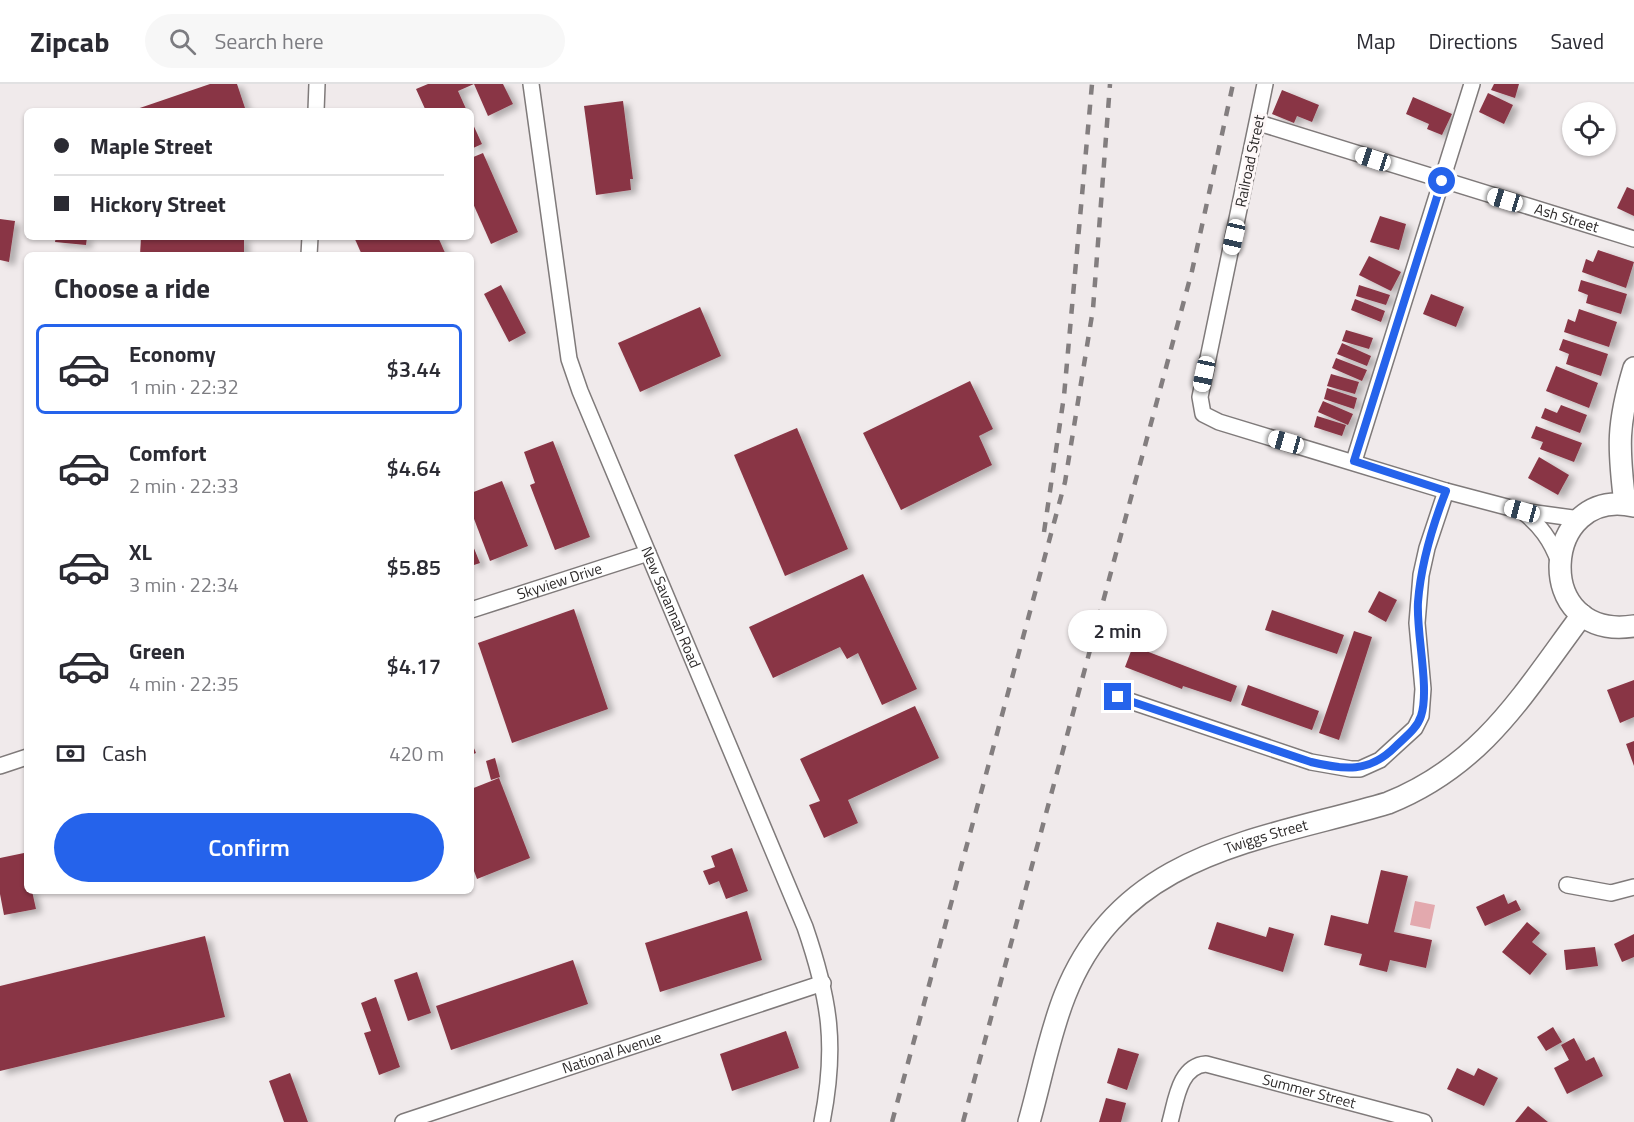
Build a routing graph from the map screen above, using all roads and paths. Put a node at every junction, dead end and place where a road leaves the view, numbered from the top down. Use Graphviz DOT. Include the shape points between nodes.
graph roads {
  1 [pos="317,84"];
  2 [pos="531,84"];
  3 [pos="1265,84"];
  4 [pos="1472,84"];
  5 [pos="316,108"];
  6 [pos="1259,123"];
  7 [pos="1442,181"];
  8 [pos="1634,239"];
  9 [pos="1634,368"];
  10 [pos="1354,461"];
  11 [pos="1446,491"];
  12 [pos="1629,505"];
  13 [pos="1522,511"];
  14 [pos="1580,519"];
  15 [pos="648,553"];
  16 [pos="1558,562"];
  17 [pos="474,609"];
  18 [pos="1582,615"];
  19 [pos="1634,627"];
  20 [pos="1118,697"];
  21 [pos="24,758"];
  22 [pos="0,766"];
  23 [pos="1567,885"];
  24 [pos="1634,887"];
  25 [pos="823,983"];
  26 [pos="403,1122"];
  27 [pos="822,1122"];
  28 [pos="1029,1122"];
  29 [pos="1170,1122"];
  30 [pos="1424,1122"];
  1 -- 5 [label="street"];
  2 -- 15 [label="street, New Savannah Road" via="569,359"];
  3 -- 6 [label="street, Railroad Street"];
  4 -- 7 [label="street"];
  6 -- 7 [label="street, Ash Street"];
  6 -- 10 [label="street, Railroad Street" via="1200,397 1203,414"];
  7 -- 8 [label="street, Ash Street"];
  7 -- 10 [label="street"];
  9 -- 12 [label="main road" via="1618,446"];
  10 -- 11 [label="street"];
  11 -- 13 [label="street"];
  11 -- 20 [label="street" via="1421,574 1417,623 1423,689 1421,716 1415,728 1388,754 1372,764 1351,769 1311,762"];
  12 -- 14 [label="main road" via="1593,510"];
  13 -- 14 [label="street"];
  13 -- 16 [label="street" via="1548,536"];
  14 -- 16 [label="main road" via="1562,546"];
  15 -- 17 [label="street, Skyview Drive"];
  15 -- 25 [label="street, New Savannah Road" via="805,927"];
  16 -- 18 [label="main road" via="1560,582 1568,601"];
  18 -- 19 [label="main road" via="1600,625"];
  18 -- 28 [label="main road, Twiggs Street" via="1499,725 1450,771 1388,803 1212,853 1178,868 1131,901 1092,946 1065,994"];
  21 -- 22 [label="street"];
  23 -- 24 [label="street" via="1611,893"];
  25 -- 26 [label="street, National Avenue"];
  25 -- 27 [label="street, New Savannah Road" via="831,1073"];
  29 -- 30 [label="street, Summer Street" via="1180,1086 1195,1068 1214,1065"];
}
